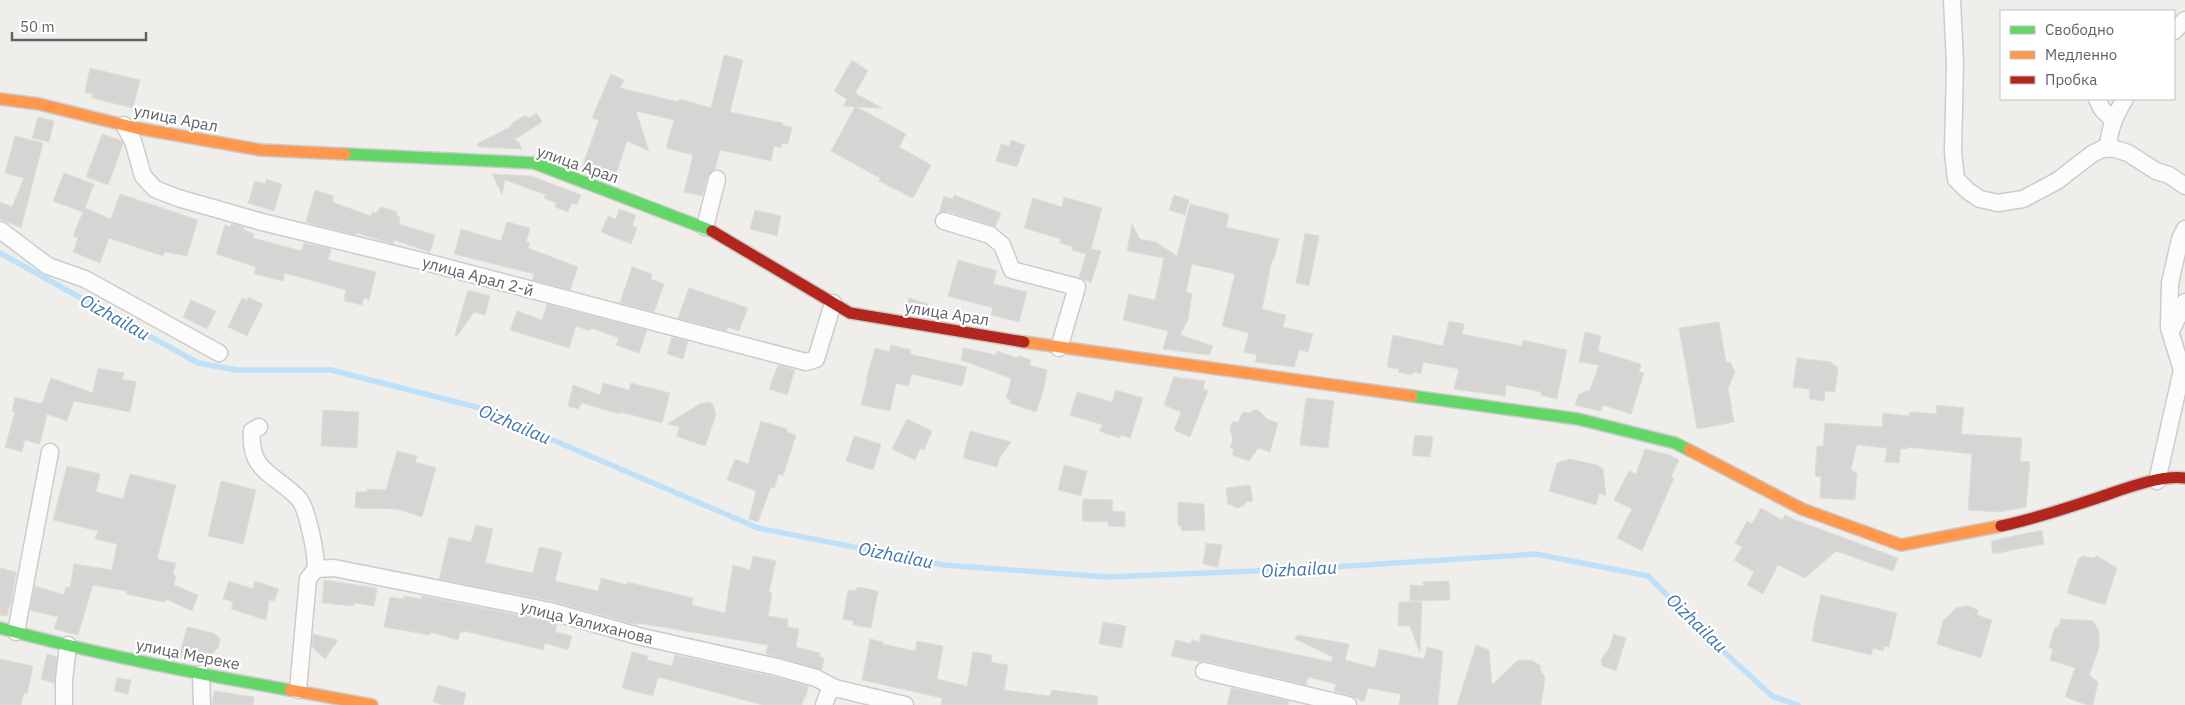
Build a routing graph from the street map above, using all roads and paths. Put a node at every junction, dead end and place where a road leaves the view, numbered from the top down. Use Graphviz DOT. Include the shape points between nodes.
graph roads {
  1 [pos="1952,0"];
  2 [pos="2185,20"];
  3 [pos="2175,30"];
  4 [pos="0,99"];
  5 [pos="2098,100"];
  6 [pos="2124,100"];
  7 [pos="2113,120"];
  8 [pos="124,125"];
  9 [pos="2108,149"];
  10 [pos="717,179"];
  11 [pos="2185,186"];
  12 [pos="944,221"];
  13 [pos="705,227"];
  14 [pos="2185,229"];
  15 [pos="0,230"];
  16 [pos="2185,302"];
  17 [pos="832,303"];
  18 [pos="2170,333"];
  19 [pos="1059,348"];
  20 [pos="219,353"];
  21 [pos="259,427"];
  22 [pos="50,452"];
  23 [pos="2185,478"];
  24 [pos="2157,481"];
  25 [pos="315,569"];
  26 [pos="0,628"];
  27 [pos="16,632"];
  28 [pos="68,645"];
  29 [pos="1204,671"];
  30 [pos="201,674"];
  31 [pos="835,688"];
  32 [pos="298,690"];
  33 [pos="64,705"];
  34 [pos="202,705"];
  35 [pos="372,705"];
  36 [pos="824,705"];
  37 [pos="905,705"];
  38 [pos="1348,705"];
  1 -- 9 [label="street" via="1955,64 1953,152 1956,179 1968,191 1980,199 1998,203 2023,199 2057,181 2092,154"];
  2 -- 3 [label="street"];
  4 -- 8 [label="street, улица Арал" via="39,104"];
  5 -- 7 [label="street"];
  6 -- 7 [label="street"];
  7 -- 9 [label="street"];
  8 -- 13 [label="street, улица Арал" via="261,150 534,163"];
  8 -- 17 [label="street, улица Арал 2-й" via="134,141 143,176 155,189 178,198 806,362 816,359"];
  9 -- 11 [label="street" via="2128,153"];
  10 -- 13 [label="street"];
  12 -- 19 [label="street" via="990,235 1002,245 1012,270 1077,287"];
  13 -- 17 [label="street, улица Арал"];
  14 -- 18 [label="street" via="2170,283"];
  15 -- 20 [label="street" via="48,266 85,279"];
  16 -- 18 [label="street"];
  17 -- 19 [label="street, улица Арал" via="850,313"];
  18 -- 24 [label="street" via="2182,370"];
  19 -- 24 [label="street, улица Арал" via="1578,419 1675,443 1802,509 1902,545 2034,519"];
  21 -- 25 [label="street" via="252,431 254,455 270,477 300,500 308,517"];
  22 -- 27 [label="street"];
  23 -- 24 [label="street, улица Арал"];
  25 -- 31 [label="street, улица Уалиханова" via="334,568 550,612 816,678"];
  25 -- 32 [label="street" via="308,579"];
  26 -- 27 [label="street, улица Мереке"];
  27 -- 28 [label="street, улица Мереке"];
  28 -- 30 [label="street, улица Мереке"];
  28 -- 33 [label="street"];
  29 -- 38 [label="street"];
  30 -- 32 [label="street, улица Мереке"];
  30 -- 34 [label="street"];
  31 -- 36 [label="street" via="828,694"];
  31 -- 37 [label="street, улица Уалиханова"];
  32 -- 35 [label="street, улица Мереке"];
}
